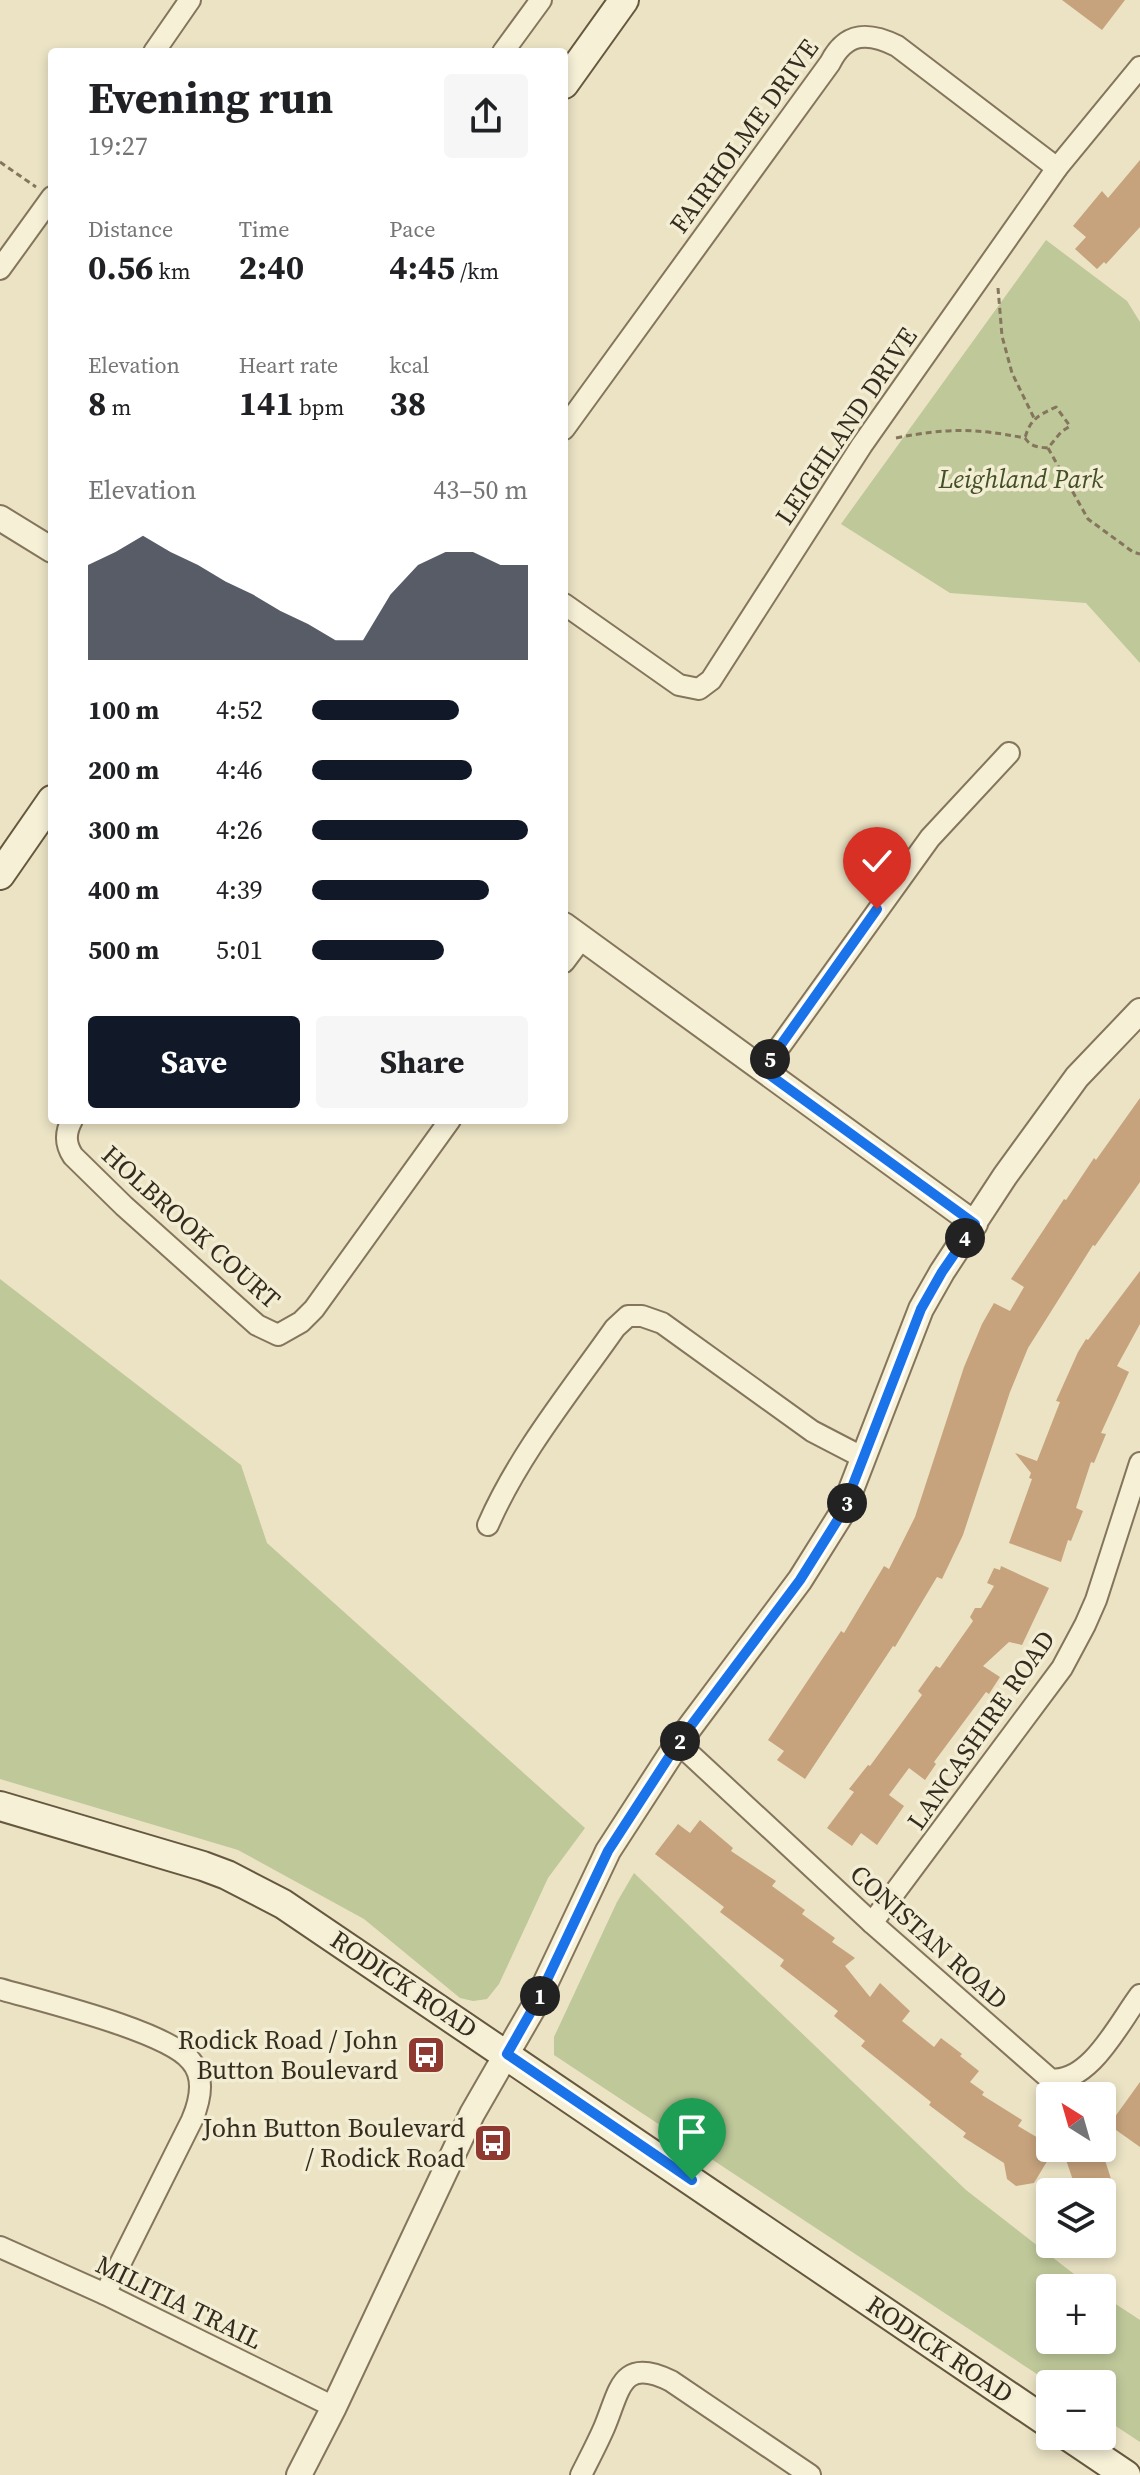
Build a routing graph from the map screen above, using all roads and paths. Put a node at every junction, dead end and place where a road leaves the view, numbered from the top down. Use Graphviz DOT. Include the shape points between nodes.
graph roads {
  1 [pos="190,0"];
  2 [pos="541,0"];
  3 [pos="624,0"];
  4 [pos="157,48"];
  5 [pos="506,48"];
  6 [pos="1140,67"];
  7 [pos="568,78"];
  8 [pos="0,162"];
  9 [pos="1057,168"];
  10 [pos="48,195"];
  11 [pos="48,201"];
  12 [pos="995,256"];
  13 [pos="0,269"];
  14 [pos="1034,418"];
  15 [pos="568,423"];
  16 [pos="896,438"];
  17 [pos="1025,438"];
  18 [pos="1048,448"];
  19 [pos="0,518"];
  20 [pos="48,548"];
  21 [pos="1140,554"];
  22 [pos="568,607"];
  23 [pos="1009,753"];
  24 [pos="48,806"];
  25 [pos="0,875"];
  26 [pos="573,931"];
  27 [pos="1140,1011"];
  28 [pos="763,1070"];
  29 [pos="70,1124"];
  30 [pos="447,1124"];
  31 [pos="975,1224"];
  32 [pos="864,1458"];
  33 [pos="1140,1463"];
  34 [pos="488,1525"];
  35 [pos="678,1743"];
  36 [pos="0,1806"];
  37 [pos="872,1923"];
  38 [pos="0,1989"];
  39 [pos="1140,1995"];
  40 [pos="507,2054"];
  41 [pos="0,2247"];
  42 [pos="105,2294"];
  43 [pos="334,2407"];
  44 [pos="1036,2414"];
  45 [pos="1089,2450"];
  46 [pos="299,2475"];
  47 [pos="581,2475"];
  48 [pos="810,2475"];
  49 [pos="1126,2475"];
  1 -- 4 [label="street"];
  2 -- 5 [label="street"];
  3 -- 7 [label="main road"];
  6 -- 9 [label="street, LEIGHLAND DRIVE"];
  8 -- 10 [label="path"];
  9 -- 12 [label="street, LEIGHLAND DRIVE"];
  9 -- 15 [label="street, FAIRHOLME DRIVE" via="897,46 880,37 855,37 836,51"];
  11 -- 13 [label="street"];
  12 -- 14 [label="path" via="1002,336 1012,373"];
  12 -- 22 [label="street, LEIGHLAND DRIVE" via="862,445 711,680 699,689 679,685"];
  14 -- 17 [label="path"];
  14 -- 18 [label="path" via="1056,407 1070,426"];
  16 -- 17 [label="path" via="978,429"];
  17 -- 18 [label="path"];
  18 -- 21 [label="path" via="1088,519"];
  19 -- 20 [label="street"];
  23 -- 28 [label="street" via="930,838"];
  24 -- 25 [label="main road"];
  26 -- 28 [label="street"];
  27 -- 31 [label="street" via="1077,1077"];
  28 -- 31 [label="street"];
  29 -- 30 [label="street, HOLBROOK COURT" via="66,1146 73,1156 257,1325 278,1335 314,1309"];
  31 -- 32 [label="street" via="921,1309"];
  32 -- 34 [label="street" via="812,1431 662,1323 628,1316 526,1454"];
  32 -- 35 [label="street" via="828,1538"];
  33 -- 37 [label="street, LANCASHIRE ROAD" via="1096,1600 1062,1668"];
  35 -- 37 [label="street, CONISTAN ROAD"];
  35 -- 40 [label="street" via="608,1851"];
  36 -- 40 [label="main road, RODICK ROAD" via="237,1879 313,1923"];
  37 -- 39 [label="street, CONISTAN ROAD" via="1050,2079 1062,2081 1100,2054"];
  38 -- 42 [label="street" via="147,2034 182,2052 199,2076 192,2120"];
  40 -- 43 [label="street" via="472,2114"];
  40 -- 44 [label="main road, RODICK ROAD"];
  41 -- 42 [label="street, MILITIA TRAIL"];
  42 -- 43 [label="street, MILITIA TRAIL"];
  43 -- 46 [label="street"];
  45 -- 49 [label="main road"];
  47 -- 48 [label="street" via="624,2381 650,2371"];
}
